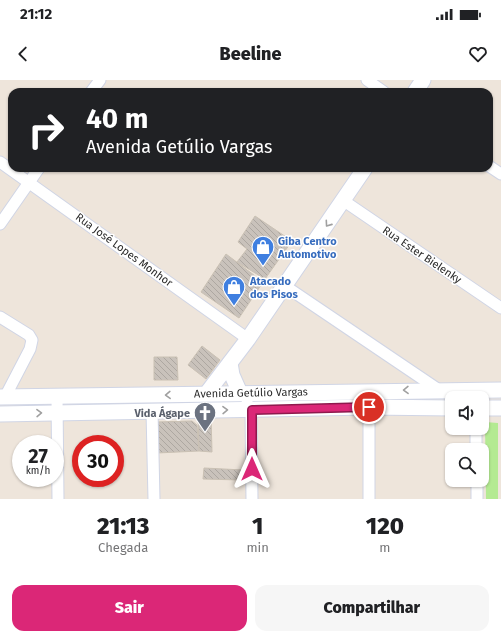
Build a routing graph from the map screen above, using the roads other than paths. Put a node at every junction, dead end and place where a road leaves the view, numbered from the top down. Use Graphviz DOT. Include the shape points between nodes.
graph roads {
  1 [pos="367,80"];
  2 [pos="378,88"];
  3 [pos="14,172"];
  4 [pos="36,172"];
  5 [pos="363,172"];
  6 [pos="29,182"];
  7 [pos="344,201"];
  8 [pos="0,224"];
  9 [pos="285,286"];
  10 [pos="501,308"];
  11 [pos="0,317"];
  12 [pos="248,338"];
  13 [pos="230,363"];
  14 [pos="439,390"];
  15 [pos="501,390"];
  16 [pos="446,391"];
  17 [pos="489,392"];
  18 [pos="207,393"];
  19 [pos="240,393"];
  20 [pos="3,397"];
  21 [pos="57,397"];
  22 [pos="369,407"];
  23 [pos="445,408"];
  24 [pos="489,408"];
  25 [pos="501,408"];
  26 [pos="252,410"];
  27 [pos="152,411"];
  28 [pos="57,413"];
  29 [pos="0,414"];
  30 [pos="477,487"];
  31 [pos="58,499"];
  32 [pos="154,499"];
  33 [pos="252,499"];
  34 [pos="369,499"];
  35 [pos="477,499"];
  1 -- 2 [label="street"];
  3 -- 6 [label="street, Rua José Lopes Monhor"];
  4 -- 6 [label="street"];
  5 -- 7 [label="main road"];
  6 -- 8 [label="street"];
  6 -- 12 [label="street, Rua José Lopes Monhor"];
  7 -- 9 [label="main road, one-way"];
  7 -- 10 [label="street, Rua Ester Bielenky"];
  9 -- 12 [label="main road"];
  9 -- 14 [label="street"];
  11 -- 20 [label="street" via="29,335 32,340 30,349"];
  12 -- 13 [label="main road"];
  13 -- 18 [label="main road"];
  13 -- 19 [label="main road"];
  14 -- 16 [label="main road, Avenida Getúlio Vargas"];
  14 -- 19 [label="main road, Avenida Getúlio Vargas, one-way"];
  15 -- 17 [label="main road, Avenida Getúlio Vargas"];
  18 -- 19 [label="main road, Avenida Getúlio Vargas"];
  18 -- 21 [label="main road, Avenida Getúlio Vargas, one-way"];
  19 -- 26 [label="street"];
  20 -- 21 [label="main road, Avenida Getúlio Vargas"];
  21 -- 28 [label="street"];
  22 -- 23 [label="main road, Avenida Getúlio Vargas"];
  22 -- 26 [label="main road, Avenida Getúlio Vargas"];
  22 -- 34 [label="street"];
  24 -- 25 [label="main road"];
  27 -- 26 [label="main road, Avenida Getúlio Vargas, one-way"];
  26 -- 33 [label="street"];
  27 -- 28 [label="main road, Avenida Getúlio Vargas"];
  27 -- 32 [label="street"];
  29 -- 28 [label="main road, Avenida Getúlio Vargas, one-way"];
  28 -- 31 [label="street"];
  30 -- 35 [label="street"];
}
